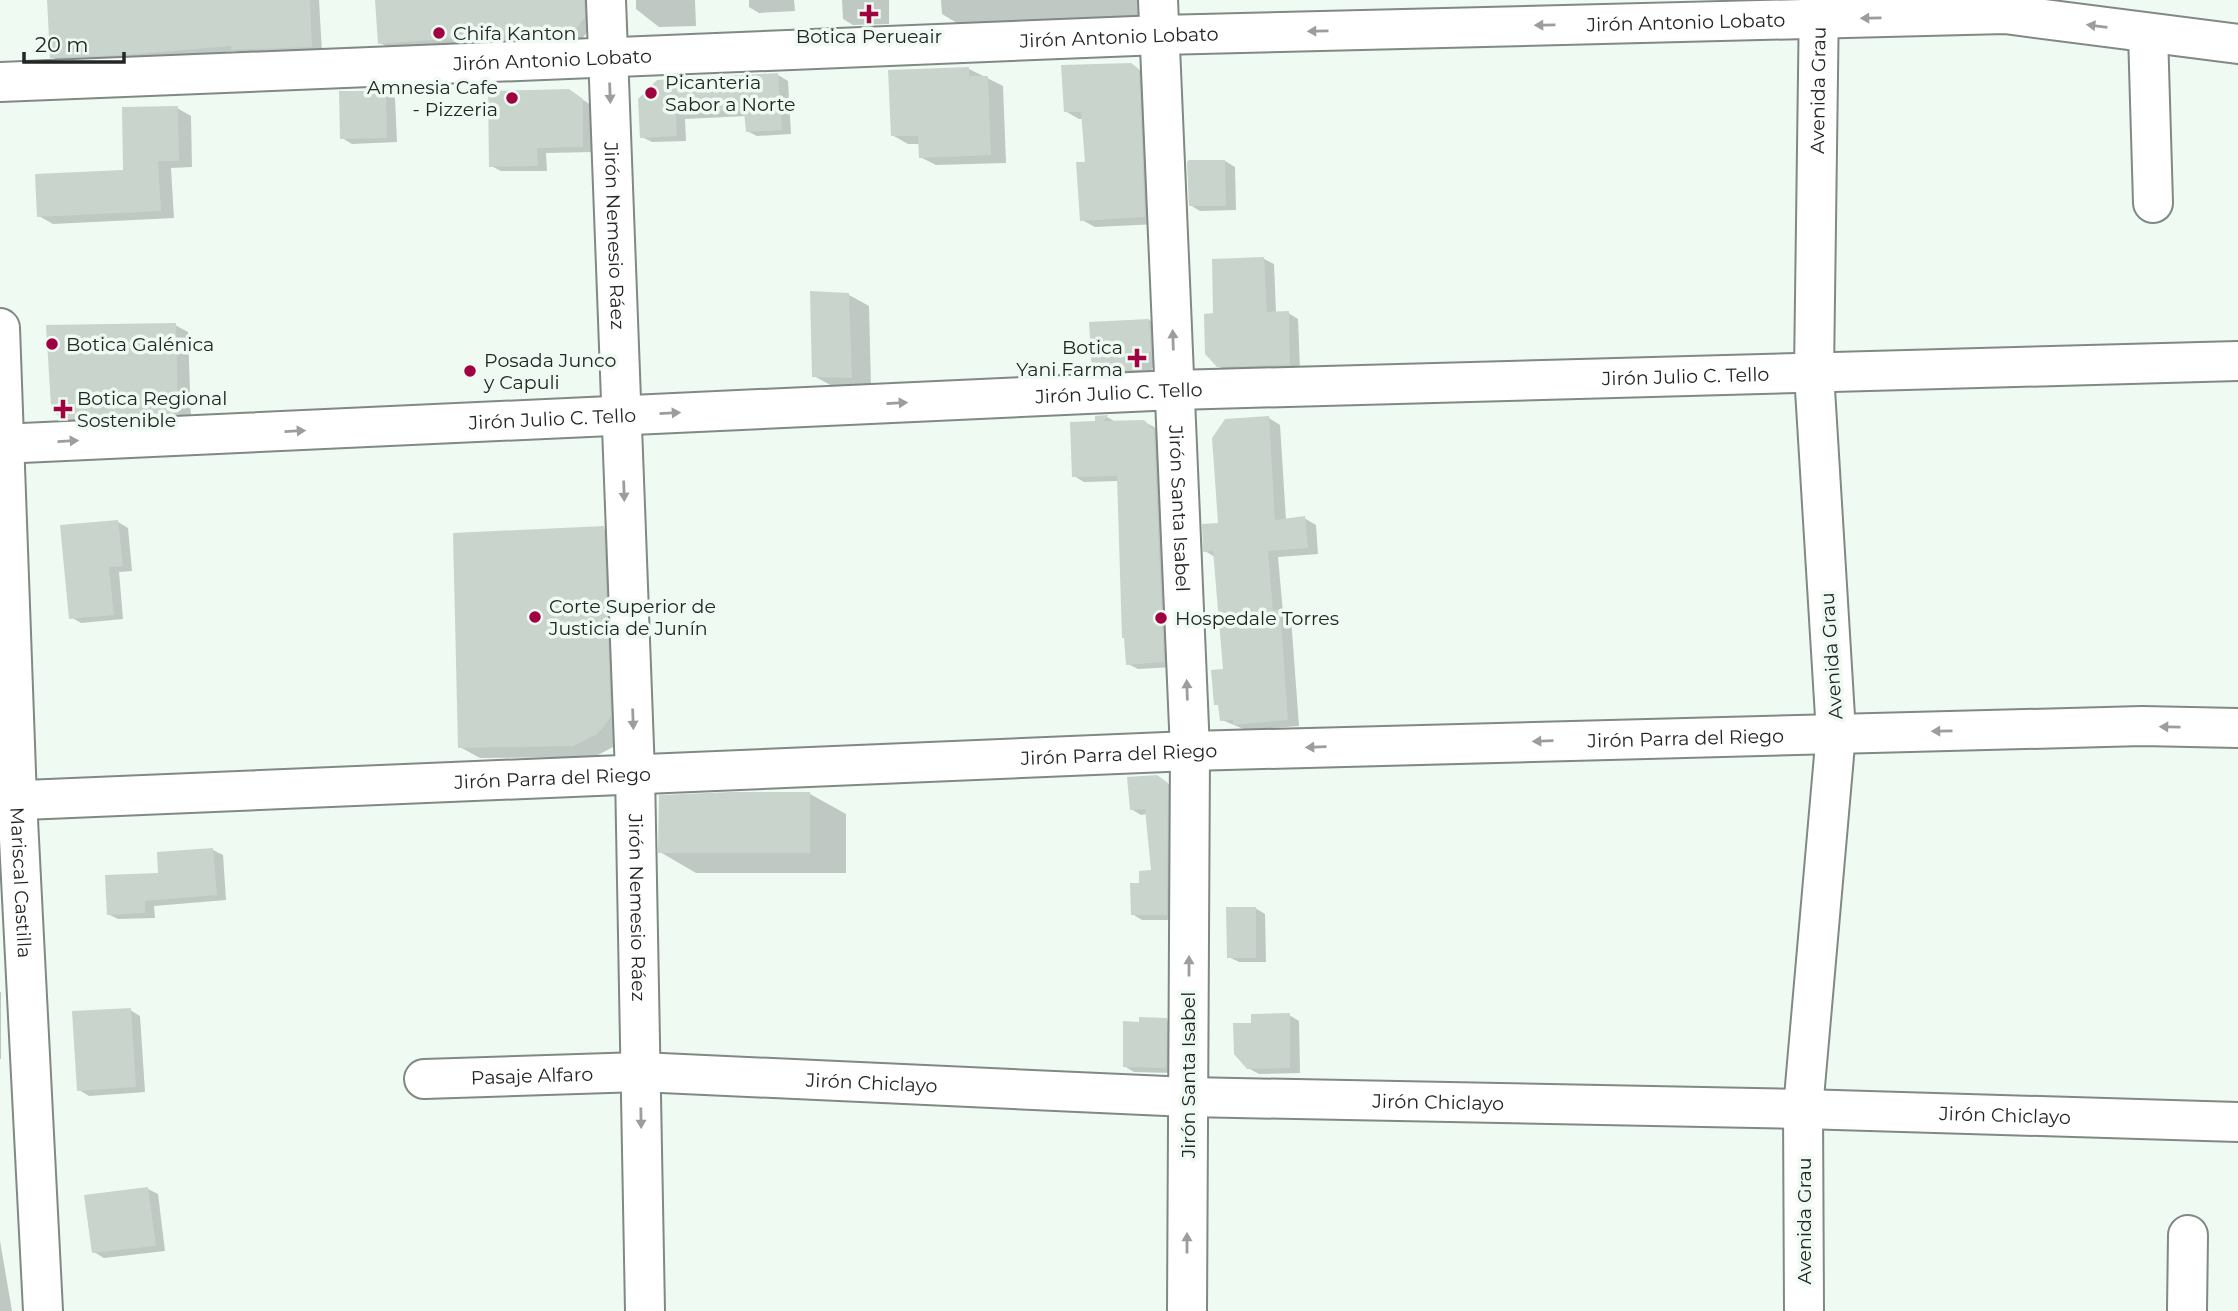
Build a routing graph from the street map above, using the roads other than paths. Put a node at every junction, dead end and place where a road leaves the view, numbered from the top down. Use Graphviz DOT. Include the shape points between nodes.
graph roads {
  1 [pos="606,0"];
  2 [pos="1819,10"];
  3 [pos="1466,14"];
  4 [pos="1159,17"];
  5 [pos="2148,33"];
  6 [pos="2238,44"];
  7 [pos="608,55"];
  8 [pos="0,82"];
  9 [pos="2153,203"];
  10 [pos="0,328"];
  11 [pos="2238,361"];
  12 [pos="1814,373"];
  13 [pos="1175,390"];
  14 [pos="622,415"];
  15 [pos="2,444"];
  16 [pos="2238,728"];
  17 [pos="1836,733"];
  18 [pos="1190,751"];
  19 [pos="635,773"];
  20 [pos="9,800"];
  21 [pos="640,1072"];
  22 [pos="424,1079"];
  23 [pos="1188,1097"];
  24 [pos="1803,1109"];
  25 [pos="2238,1122"];
  26 [pos="2188,1236"];
  27 [pos="43,1311"];
  28 [pos="645,1311"];
  29 [pos="1187,1311"];
  30 [pos="1804,1311"];
  31 [pos="2187,1311"];
  1 -- 7 [label="main road, Jirón Nemesio Ráez"];
  2 -- 3 [label="main road, Jirón Antonio Lobato, one-way"];
  5 -- 2 [label="main road, Jirón Antonio Lobato, one-way" via="2005,15"];
  2 -- 12 [label="main road, Avenida Grau"];
  3 -- 4 [label="main road, Jirón Antonio Lobato, one-way"];
  4 -- 7 [label="main road, Jirón Antonio Lobato"];
  13 -- 4 [label="main road, Jirón Santa Isabel, one-way"];
  5 -- 6 [label="main road, Jirón Antonio Lobato"];
  5 -- 9 [label="main road"];
  7 -- 8 [label="main road, Jirón Antonio Lobato"];
  7 -- 14 [label="main road, Jirón Nemesio Ráez, one-way"];
  10 -- 15 [label="main road, Mariscal Castilla"];
  11 -- 12 [label="main road, Jirón Julio C. Tello"];
  12 -- 13 [label="main road, Jirón Julio C. Tello"];
  12 -- 17 [label="main road, Avenida Grau"];
  14 -- 13 [label="main road, Jirón Julio C. Tello, one-way"];
  18 -- 13 [label="main road, Jirón Santa Isabel, one-way"];
  15 -- 14 [label="main road, Jirón Julio C. Tello, one-way"];
  14 -- 19 [label="main road, Jirón Nemesio Ráez, one-way"];
  15 -- 20 [label="main road, Mariscal Castilla"];
  16 -- 17 [label="main road, Jirón Parra del Riego, one-way"];
  17 -- 18 [label="main road, Jirón Parra del Riego, one-way"];
  17 -- 24 [label="main road, Avenida Grau"];
  18 -- 19 [label="main road, Jirón Parra del Riego"];
  23 -- 18 [label="main road, Jirón Santa Isabel, one-way"];
  19 -- 20 [label="main road, Jirón Parra del Riego"];
  19 -- 21 [label="main road, Jirón Nemesio Ráez"];
  20 -- 27 [label="main road, Mariscal Castilla"];
  21 -- 22 [label="main road, Pasaje Alfaro"];
  21 -- 23 [label="main road, Jirón Chiclayo"];
  21 -- 28 [label="main road, Jirón Nemesio Ráez, one-way"];
  23 -- 24 [label="main road, Jirón Chiclayo"];
  29 -- 23 [label="main road, Jirón Santa Isabel, one-way"];
  24 -- 25 [label="main road, Jirón Chiclayo"];
  24 -- 30 [label="main road, Avenida Grau"];
  26 -- 31 [label="main road"];
}
